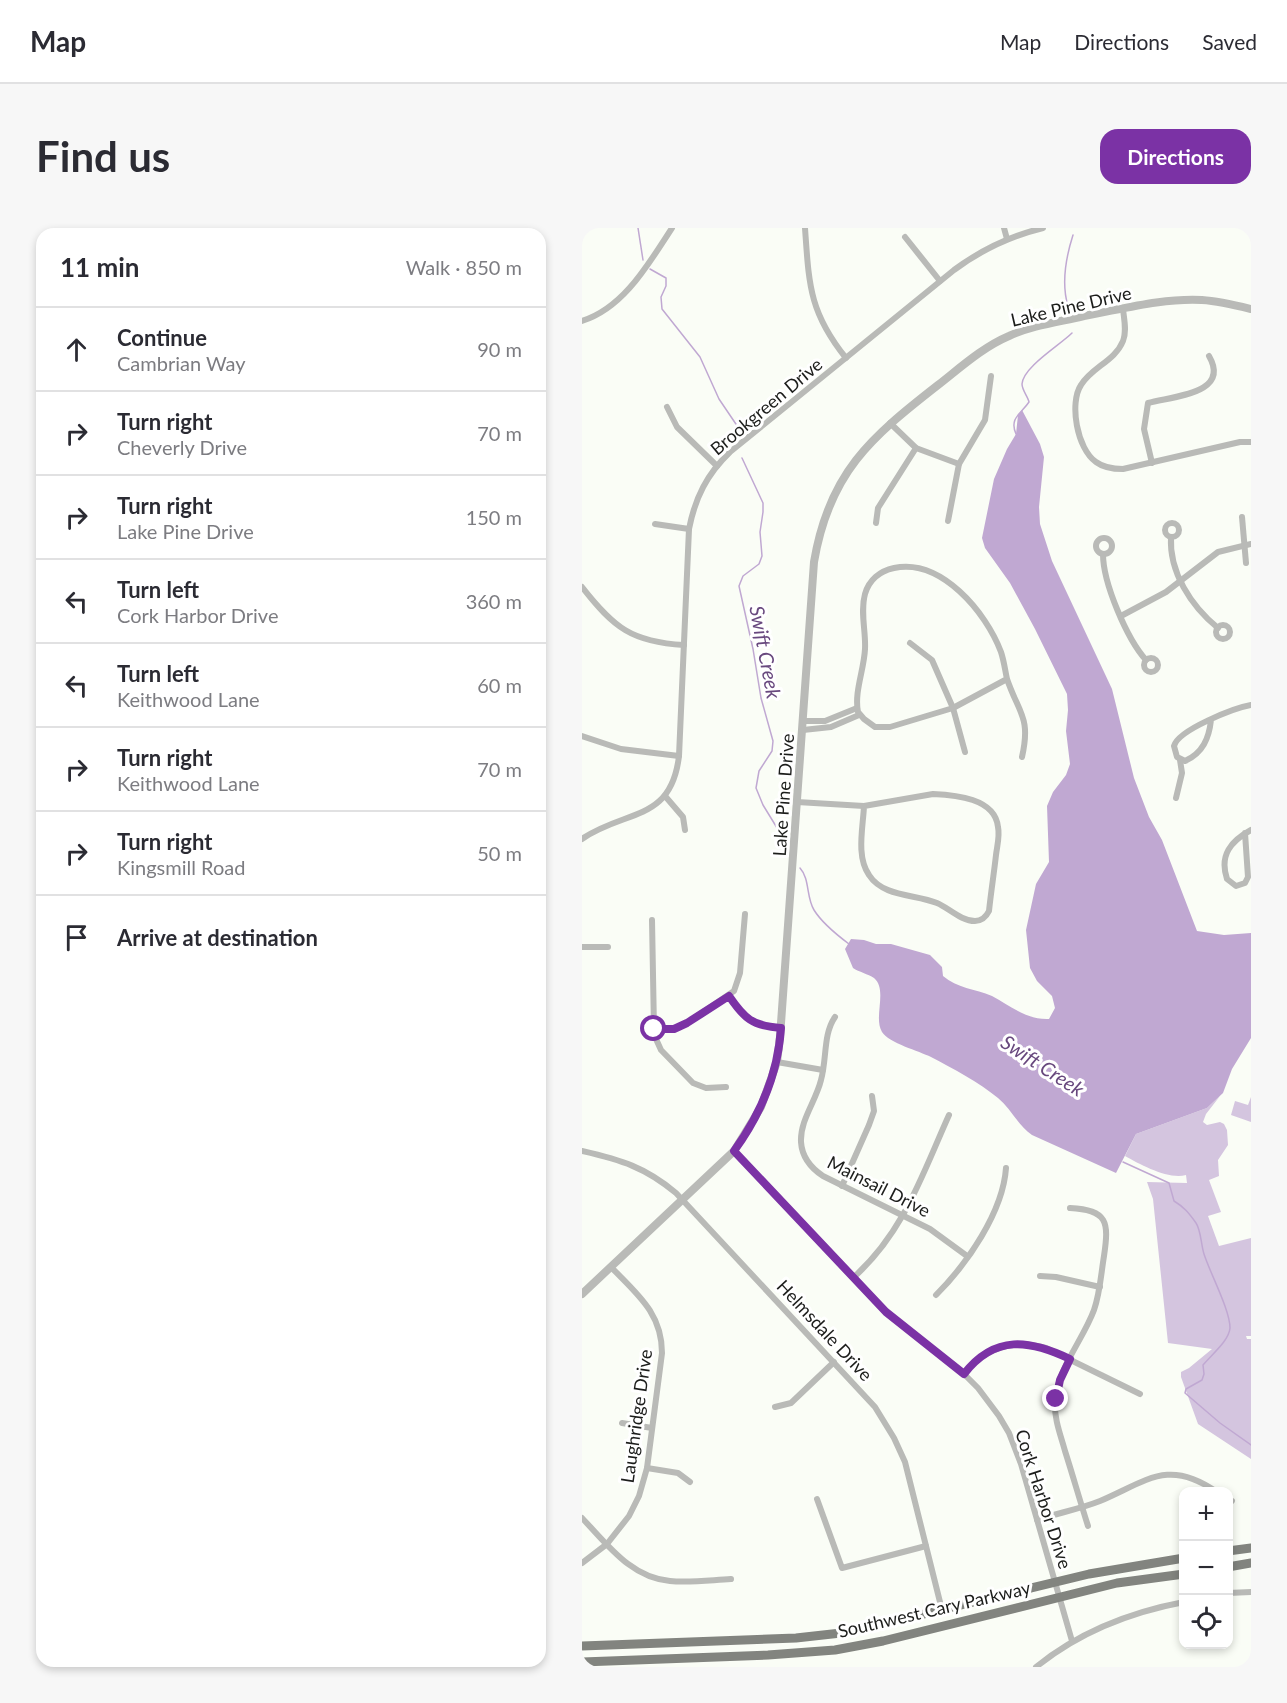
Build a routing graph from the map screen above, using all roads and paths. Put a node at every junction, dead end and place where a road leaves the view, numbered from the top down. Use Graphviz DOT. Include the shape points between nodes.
graph roads {
  1 [pos="672,228"];
  2 [pos="805,228"];
  3 [pos="1004,228"];
  4 [pos="1043,228"];
  5 [pos="905,237"];
  6 [pos="1007,239"];
  7 [pos="940,281"];
  8 [pos="1123,309"];
  9 [pos="1251,309"];
  10 [pos="582,321"];
  11 [pos="1209,356"];
  12 [pos="846,358"];
  13 [pos="991,376"];
  14 [pos="667,407"];
  15 [pos="890,423"];
  16 [pos="1251,442"];
  17 [pos="916,448"];
  18 [pos="1152,463"];
  19 [pos="959,464"];
  20 [pos="717,466"];
  21 [pos="1242,517"];
  22 [pos="948,521"];
  23 [pos="876,523"];
  24 [pos="655,524"];
  25 [pos="689,529"];
  26 [pos="1172,537"];
  27 [pos="1248,545"];
  28 [pos="1103,554"];
  29 [pos="1246,562"];
  30 [pos="1181,582"];
  31 [pos="582,587"];
  32 [pos="1121,616"];
  33 [pos="1218,628"];
  34 [pos="910,643"];
  35 [pos="684,645"];
  36 [pos="1146,660"];
  37 [pos="1008,679"];
  38 [pos="1251,705"];
  39 [pos="953,708"];
  40 [pos="858,712"];
  41 [pos="1211,720"];
  42 [pos="803,726"];
  43 [pos="582,736"];
  44 [pos="965,752"];
  45 [pos="679,756"];
  46 [pos="1022,757"];
  47 [pos="1180,760"];
  48 [pos="666,796"];
  49 [pos="1176,798"];
  50 [pos="797,802"];
  51 [pos="864,806"];
  52 [pos="685,830"];
  53 [pos="1248,831"];
  54 [pos="582,839"];
  55 [pos="745,914"];
  56 [pos="652,920"];
  57 [pos="608,947"];
  58 [pos="582,948"];
  59 [pos="729,996"];
  60 [pos="835,1017"];
  61 [pos="781,1028"];
  62 [pos="654,1029"];
  63 [pos="777,1062"];
  64 [pos="823,1070"];
  65 [pos="726,1087"];
  66 [pos="872,1095"];
  67 [pos="949,1115"];
  68 [pos="582,1151"];
  69 [pos="734,1151"];
  70 [pos="1006,1168"];
  71 [pos="842,1186"];
  72 [pos="682,1200"];
  73 [pos="1070,1208"];
  74 [pos="904,1215"];
  75 [pos="967,1256"];
  76 [pos="611,1267"];
  77 [pos="1040,1276"];
  78 [pos="854,1277"];
  79 [pos="1100,1287"];
  80 [pos="582,1294"];
  81 [pos="936,1294"];
  82 [pos="1070,1359"];
  83 [pos="834,1362"];
  84 [pos="964,1374"];
  85 [pos="1140,1394"];
  86 [pos="775,1407"];
  87 [pos="622,1423"];
  88 [pos="652,1428"];
  89 [pos="647,1468"];
  90 [pos="690,1482"];
  91 [pos="1210,1487"];
  92 [pos="817,1499"];
  93 [pos="1082,1508"];
  94 [pos="582,1518"];
  95 [pos="1037,1520"];
  96 [pos="1088,1526"];
  97 [pos="607,1544"];
  98 [pos="926,1546"];
  99 [pos="1251,1548"];
  100 [pos="1233,1550"];
  101 [pos="1179,1559"];
  102 [pos="582,1563"];
  103 [pos="1251,1563"];
  104 [pos="1233,1566"];
  105 [pos="1179,1575"];
  106 [pos="731,1580"];
  107 [pos="1055,1583"];
  108 [pos="1251,1592"];
  109 [pos="1233,1593"];
  110 [pos="1059,1597"];
  111 [pos="1179,1603"];
  112 [pos="942,1610"];
  113 [pos="1072,1641"];
  114 [pos="582,1646"];
  115 [pos="582,1662"];
  116 [pos="1036,1667"];
  1 -- 10 [label="street" via="622,296"];
  2 -- 12 [label="street" via="813,303 827,333"];
  3 -- 6 [label="street"];
  4 -- 6 [label="street, Brookgreen Drive"];
  5 -- 7 [label="street"];
  6 -- 7 [label="street, Brookgreen Drive" via="979,253"];
  7 -- 12 [label="street, Brookgreen Drive"];
  8 -- 9 [label="street, Lake Pine Drive" via="1175,300"];
  8 -- 15 [label="street, Lake Pine Drive" via="1044,324 1008,336 976,355"];
  8 -- 18 [label="street" via="1124,340 1078,389 1074,403 1077,424 1085,449 1100,465 1123,469"];
  11 -- 18 [label="street" via="1215,375 1208,385 1149,403 1144,429"];
  12 -- 20 [label="street, Brookgreen Drive"];
  13 -- 19 [label="street" via="985,420"];
  14 -- 20 [label="street" via="677,427"];
  15 -- 17 [label="street"];
  15 -- 42 [label="street, Lake Pine Drive" via="847,471 819,535"];
  16 -- 18 [label="street"];
  17 -- 19 [label="street"];
  17 -- 23 [label="street" via="878,508"];
  19 -- 22 [label="street"];
  20 -- 25 [label="street, Brookgreen Drive" via="699,495"];
  21 -- 27 [label="street"];
  24 -- 25 [label="street"];
  25 -- 35 [label="street, Brookgreen Drive"];
  26 -- 30 [label="street" via="1172,558"];
  27 -- 29 [label="street"];
  27 -- 30 [label="street" via="1218,552"];
  28 -- 32 [label="street" via="1107,579"];
  30 -- 32 [label="street"];
  30 -- 33 [label="street" via="1201,612"];
  31 -- 35 [label="street" via="626,632 654,642"];
  32 -- 36 [label="street"];
  34 -- 39 [label="street" via="932,660"];
  35 -- 45 [label="street, Brookgreen Drive"];
  37 -- 39 [label="street"];
  37 -- 40 [label="street" via="1001,653 985,622 950,583 922,569 893,568 872,580 865,595 865,649"];
  37 -- 46 [label="street" via="1025,721"];
  38 -- 41 [label="street"];
  39 -- 40 [label="street" via="883,728 868,723"];
  39 -- 44 [label="street"];
  40 -- 42 [label="street" via="831,727"];
  41 -- 47 [label="street" via="1202,748"];
  41 -- 47 [label="street" via="1177,738 1174,751"];
  42 -- 50 [label="street, Lake Pine Drive"];
  43 -- 45 [label="street" via="621,749"];
  45 -- 48 [label="street, Brookgreen Drive" via="676,775"];
  47 -- 49 [label="street" via="1182,773"];
  48 -- 52 [label="street" via="683,817"];
  48 -- 54 [label="street" via="648,809"];
  50 -- 51 [label="street"];
  50 -- 61 [label="street, Lake Pine Drive"];
  51 -- 51 [label="street" via="933,794 965,798 989,809 999,830 986,916 970,920 935,902 875,883 864,867 862,854"];
  53 -- 53 [label="street" via="1231,844 1224,856 1227,879 1236,886 1248,877"];
  55 -- 59 [label="street" via="739,980"];
  56 -- 62 [label="street"];
  57 -- 58 [label="street"];
  59 -- 61 [label="street" via="751,1022"];
  59 -- 62 [label="street" via="674,1029"];
  60 -- 64 [label="street, Mainsail Drive" via="828,1027"];
  61 -- 63 [label="street, Lake Pine Drive"];
  62 -- 65 [label="street" via="661,1050 693,1083 706,1088"];
  63 -- 64 [label="street"];
  63 -- 69 [label="street, Lake Pine Drive" via="761,1107"];
  64 -- 71 [label="street, Mainsail Drive" via="804,1122 802,1147 811,1167"];
  66 -- 71 [label="street" via="874,1111"];
  67 -- 74 [label="street"];
  68 -- 72 [label="street, Helmsdale Drive" via="616,1159 649,1173"];
  69 -- 72 [label="street, Lake Pine Drive"];
  69 -- 78 [label="street, Cork Harbor Drive"];
  70 -- 75 [label="street" via="1002,1192 982,1235"];
  71 -- 74 [label="street, Mainsail Drive"];
  72 -- 76 [label="street, Lake Pine Drive"];
  72 -- 83 [label="street, Helmsdale Drive"];
  73 -- 79 [label="street" via="1089,1209 1100,1215 1104,1223"];
  74 -- 75 [label="street, Mainsail Drive"];
  74 -- 78 [label="street" via="885,1244"];
  75 -- 81 [label="street"];
  76 -- 80 [label="street, Lake Pine Drive"];
  76 -- 88 [label="street, Laughridge Drive" via="651,1311 661,1335"];
  77 -- 79 [label="street"];
  78 -- 84 [label="street, Cork Harbor Drive" via="903,1327"];
  79 -- 82 [label="street" via="1094,1310"];
  82 -- 84 [label="street" via="1040,1346 1012,1344 986,1353"];
  82 -- 85 [label="street"];
  82 -- 93 [label="street" via="1057,1389 1055,1409"];
  83 -- 86 [label="street" via="791,1403"];
  83 -- 98 [label="street, Helmsdale Drive" via="875,1407 894,1438 910,1477"];
  84 -- 95 [label="street, Cork Harbor Drive" via="1009,1433"];
  87 -- 88 [label="street"];
  88 -- 89 [label="street, Laughridge Drive"];
  89 -- 90 [label="street" via="678,1473"];
  89 -- 97 [label="street, Laughridge Drive" via="636,1506"];
  91 -- 93 [label="street" via="1192,1477 1166,1474"];
  92 -- 98 [label="street" via="842,1568"];
  93 -- 95 [label="street"];
  93 -- 96 [label="street"];
  94 -- 97 [label="street"];
  95 -- 107 [label="street, Cork Harbor Drive"];
  97 -- 102 [label="street, Laughridge Drive"];
  97 -- 106 [label="street" via="634,1569 652,1578"];
  98 -- 112 [label="street, Helmsdale Drive"];
  99 -- 100 [label="main road"];
  101 -- 107 [label="main road, Southwest Cary Parkway"];
  103 -- 104 [label="main road"];
  105 -- 110 [label="main road, Southwest Cary Parkway" via="1117,1583"];
  107 -- 110 [label="street, Cork Harbor Drive"];
  107 -- 112 [label="main road, Southwest Cary Parkway"];
  108 -- 109 [label="street"];
  110 -- 113 [label="street, Cork Harbor Drive"];
  110 -- 115 [label="main road, Southwest Cary Parkway" via="835,1650"];
  111 -- 113 [label="street" via="1133,1614"];
  112 -- 114 [label="main road, Southwest Cary Parkway" via="860,1630 805,1638"];
  113 -- 116 [label="street"];
}
